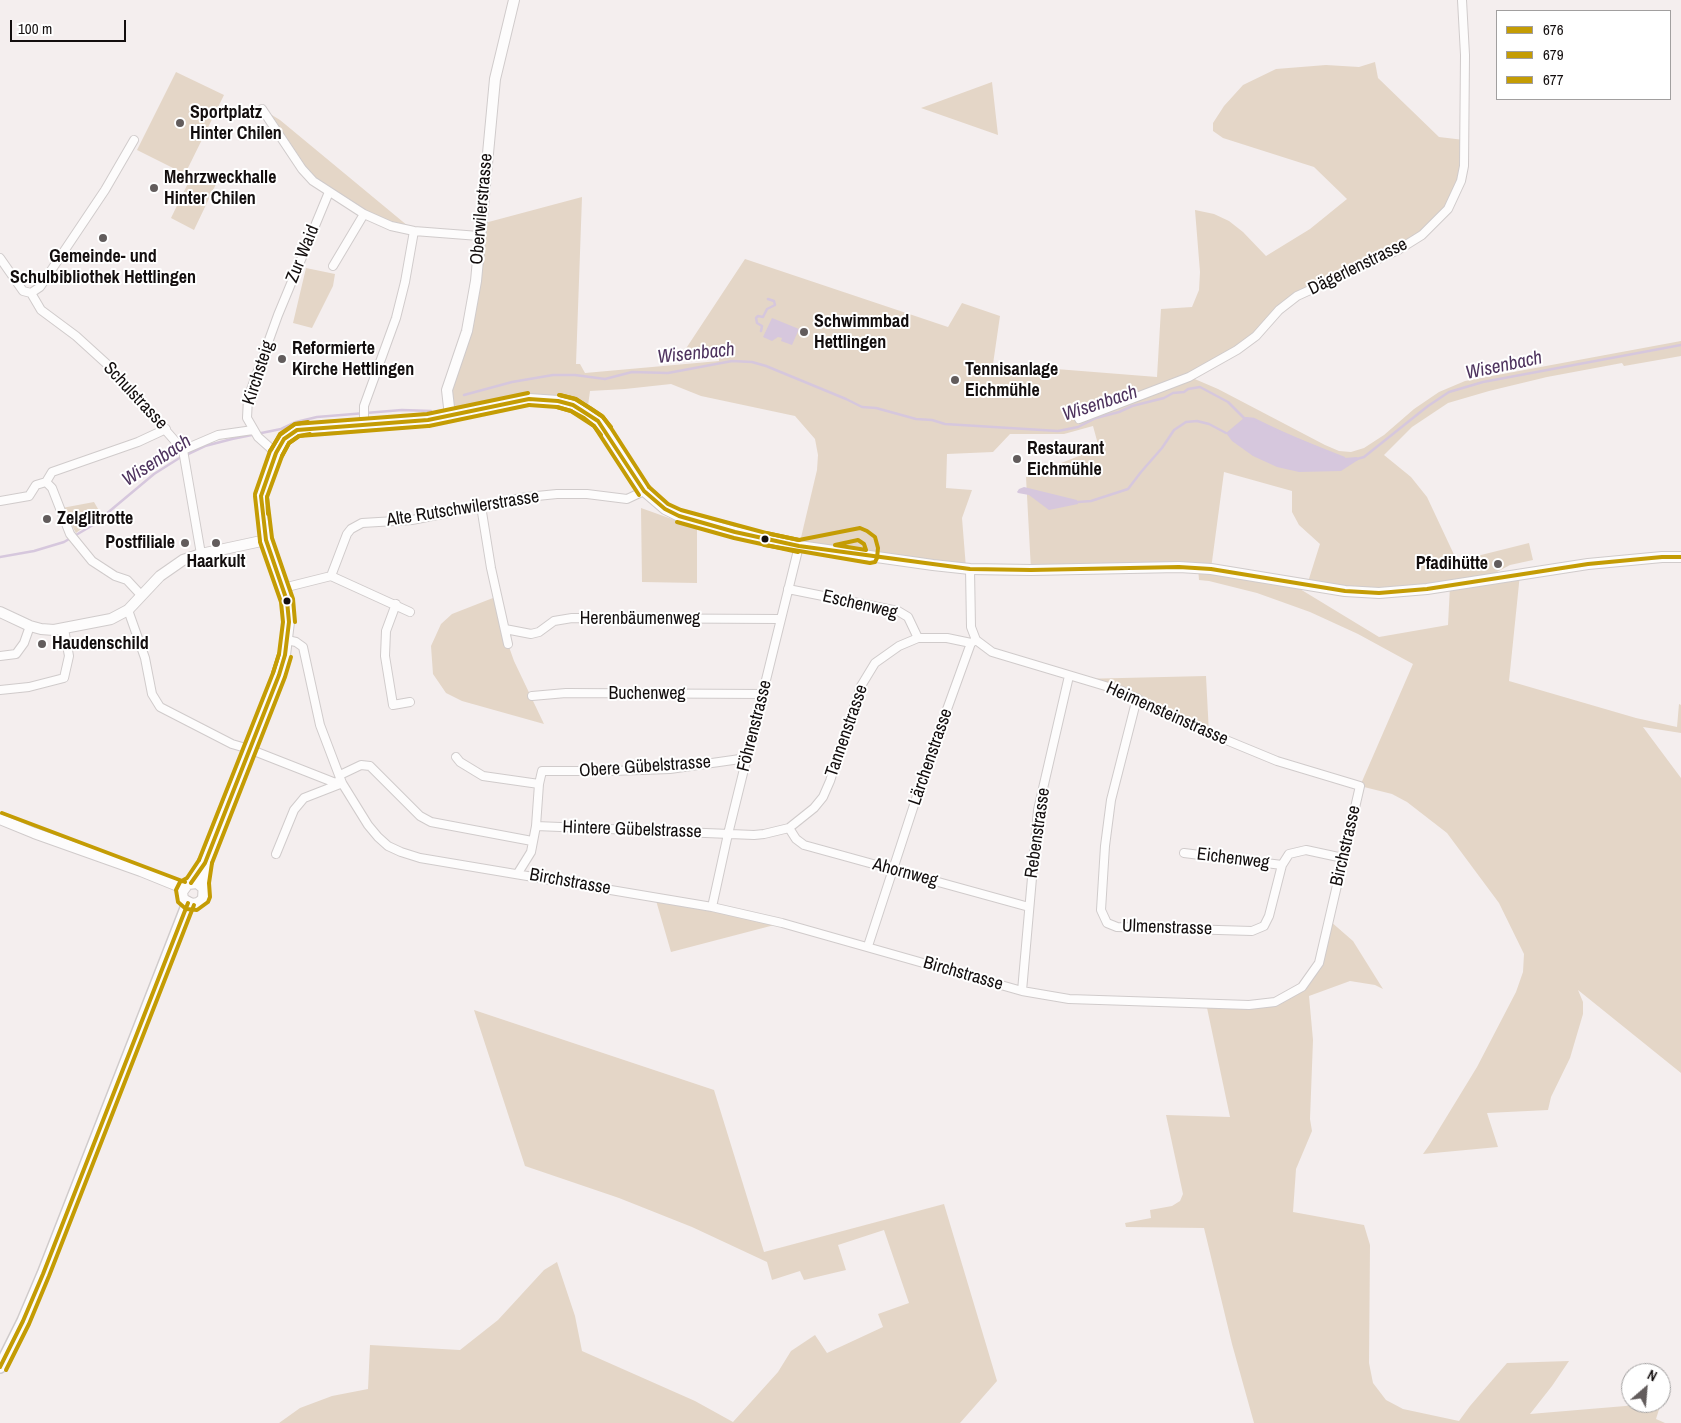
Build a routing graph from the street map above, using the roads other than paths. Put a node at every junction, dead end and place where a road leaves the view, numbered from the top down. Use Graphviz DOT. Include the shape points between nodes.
graph roads {
  1 [pos="514,0"];
  2 [pos="1462,0"];
  3 [pos="262,109"];
  4 [pos="134,140"];
  5 [pos="329,192"];
  6 [pos="364,214"];
  7 [pos="414,230"];
  8 [pos="479,236"];
  9 [pos="0,258"];
  10 [pos="333,266"];
  11 [pos="31,293"];
  12 [pos="278,315"];
  13 [pos="450,416"];
  14 [pos="1079,419"];
  15 [pos="364,422"];
  16 [pos="166,429"];
  17 [pos="255,433"];
  18 [pos="276,453"];
  19 [pos="184,454"];
  20 [pos="46,482"];
  21 [pos="644,491"];
  22 [pos="0,501"];
  23 [pos="481,506"];
  24 [pos="266,540"];
  25 [pos="799,546"];
  26 [pos="201,554"];
  27 [pos="1681,557"];
  28 [pos="970,569"];
  29 [pos="331,576"];
  30 [pos="283,588"];
  31 [pos="788,589"];
  32 [pos="141,595"];
  33 [pos="396,604"];
  34 [pos="128,610"];
  35 [pos="0,612"];
  36 [pos="410,612"];
  37 [pos="780,620"];
  38 [pos="30,626"];
  39 [pos="64,628"];
  40 [pos="505,630"];
  41 [pos="918,638"];
  42 [pos="287,640"];
  43 [pos="974,642"];
  44 [pos="508,644"];
  45 [pos="0,656"];
  46 [pos="1070,676"];
  47 [pos="0,690"];
  48 [pos="762,694"];
  49 [pos="532,696"];
  50 [pos="1137,698"];
  51 [pos="410,702"];
  52 [pos="249,748"];
  53 [pos="456,757"];
  54 [pos="747,758"];
  55 [pos="341,779"];
  56 [pos="539,784"];
  57 [pos="1360,786"];
  58 [pos="0,819"];
  59 [pos="536,826"];
  60 [pos="789,828"];
  61 [pos="728,834"];
  62 [pos="532,841"];
  63 [pos="1184,853"];
  64 [pos="276,854"];
  65 [pos="1343,858"];
  66 [pos="205,863"];
  67 [pos="1282,865"];
  68 [pos="893,870"];
  69 [pos="518,873"];
  70 [pos="187,886"];
  71 [pos="203,888"];
  72 [pos="188,903"];
  73 [pos="1029,906"];
  74 [pos="712,907"];
  75 [pos="868,946"];
  76 [pos="1022,991"];
  77 [pos="0,1367"];
  1 -- 8 [label="street, Oberwilerstrasse" via="495,79"];
  2 -- 14 [label="street, Dägerlenstrasse" via="1464,166 1462,180 1448,209 1422,235 1398,250 1297,296 1237,350 1189,377"];
  3 -- 5 [label="street" via="302,169"];
  4 -- 11 [label="street" via="105,190 40,287"];
  5 -- 6 [label="street"];
  5 -- 12 [label="street, Zur Waid"];
  6 -- 7 [label="street" via="391,226"];
  6 -- 10 [label="street"];
  7 -- 8 [label="street"];
  7 -- 15 [label="street" via="406,282 364,409"];
  8 -- 13 [label="street, Oberwilerstrasse" via="470,316 447,390"];
  9 -- 11 [label="street, Schulstrasse" via="23,291"];
  11 -- 16 [label="street, Schulstrasse" via="41,310 109,366"];
  12 -- 17 [label="street, Kirchsteig" via="246,408"];
  13 -- 15 [label="street"];
  13 -- 21 [label="street" via="529,399 573,405 598,421"];
  15 -- 18 [label="street" via="297,430 284,439"];
  16 -- 19 [label="street, Schulstrasse"];
  16 -- 20 [label="street" via="52,472"];
  17 -- 18 [label="street"];
  17 -- 19 [label="street" via="218,435"];
  18 -- 24 [label="street" via="261,496"];
  19 -- 26 [label="street, Schulstrasse"];
  20 -- 22 [label="street" via="36,485 29,496"];
  20 -- 32 [label="street" via="52,488 73,537 92,562 127,580"];
  21 -- 23 [label="street, Alte Rutschwilerstrasse" via="628,499 556,494"];
  21 -- 25 [label="street" via="665,509 680,516"];
  23 -- 29 [label="street, Alte Rutschwilerstrasse" via="412,520 362,523 347,534"];
  23 -- 40 [label="street"];
  24 -- 26 [label="street"];
  24 -- 30 [label="street"];
  25 -- 28 [label="street"];
  25 -- 31 [label="street, Föhrenstrasse"];
  26 -- 32 [label="street" via="178,563"];
  27 -- 28 [label="street" via="1622,560 1427,589 1378,593 1179,567"];
  28 -- 43 [label="street"];
  29 -- 30 [label="street"];
  29 -- 33 [label="street"];
  30 -- 42 [label="street" via="289,622"];
  31 -- 37 [label="street, Föhrenstrasse"];
  31 -- 41 [label="street, Eschenweg" via="898,611 908,617"];
  32 -- 34 [label="street"];
  33 -- 36 [label="street"];
  33 -- 51 [label="street" via="386,631 385,656 394,704"];
  34 -- 39 [label="street" via="111,619"];
  34 -- 52 [label="street" via="145,658 152,694 160,707 232,744"];
  35 -- 38 [label="street"];
  37 -- 40 [label="street, Herenbäumenweg" via="572,618 554,621 531,634"];
  37 -- 48 [label="street, Föhrenstrasse"];
  38 -- 39 [label="street" via="54,630"];
  38 -- 45 [label="street" via="16,654"];
  39 -- 47 [label="street" via="69,656 64,678"];
  40 -- 44 [label="street"];
  41 -- 43 [label="street, Tannenstrasse"];
  41 -- 60 [label="street, Tannenstrasse" via="899,646 875,663 861,686 822,798"];
  42 -- 52 [label="street" via="279,675"];
  42 -- 55 [label="street, Birchstrasse" via="304,647 320,725"];
  43 -- 46 [label="street, Heimensteinstrasse" via="992,652"];
  43 -- 68 [label="street, Lärchenstrasse" via="928,762"];
  46 -- 50 [label="street, Heimensteinstrasse"];
  46 -- 73 [label="street, Rebenstrasse" via="1038,810"];
  48 -- 49 [label="street, Buchenweg"];
  48 -- 54 [label="street, Föhrenstrasse"];
  50 -- 57 [label="street, Heimensteinstrasse" via="1180,721 1277,761"];
  50 -- 67 [label="street, Ulmenstrasse" via="1110,810 1105,846 1101,910 1108,923 1118,927 1252,931 1264,926 1269,916"];
  52 -- 55 [label="street" via="333,782"];
  52 -- 66 [label="street"];
  53 -- 56 [label="street" via="483,776"];
  54 -- 56 [label="street, Obere Gübelstrasse" via="670,769 542,772"];
  54 -- 61 [label="street, Föhrenstrasse"];
  55 -- 62 [label="street" via="361,765 370,766 420,816 431,822"];
  55 -- 64 [label="street" via="304,798 294,810"];
  55 -- 69 [label="street, Birchstrasse" via="368,825 388,846 420,858"];
  56 -- 59 [label="street"];
  57 -- 65 [label="street, Birchstrasse"];
  58 -- 70 [label="street"];
  59 -- 61 [label="street, Hintere Gübelstrasse"];
  59 -- 62 [label="street"];
  60 -- 61 [label="street, Tannenstrasse" via="764,834"];
  60 -- 68 [label="street, Ahornweg" via="804,845"];
  61 -- 74 [label="street, Föhrenstrasse"];
  62 -- 69 [label="street" via="531,852"];
  63 -- 67 [label="street, Eichenweg"];
  65 -- 67 [label="street" via="1306,850 1289,854"];
  65 -- 76 [label="street, Birchstrasse" via="1319,963 1302,987 1275,1002 1088,1000"];
  66 -- 70 [label="street"];
  66 -- 71 [label="street"];
  68 -- 73 [label="street, Ahornweg"];
  68 -- 75 [label="street, Lärchenstrasse"];
  69 -- 74 [label="street, Birchstrasse"];
  70 -- 71 [label="street" via="199,884"];
  70 -- 72 [label="street" via="182,895"];
  71 -- 72 [label="street" via="201,901"];
  72 -- 77 [label="main road" via="46,1267"];
  73 -- 76 [label="street, Rebenstrasse"];
  74 -- 75 [label="street, Birchstrasse"];
  75 -- 76 [label="street, Birchstrasse"];
}
